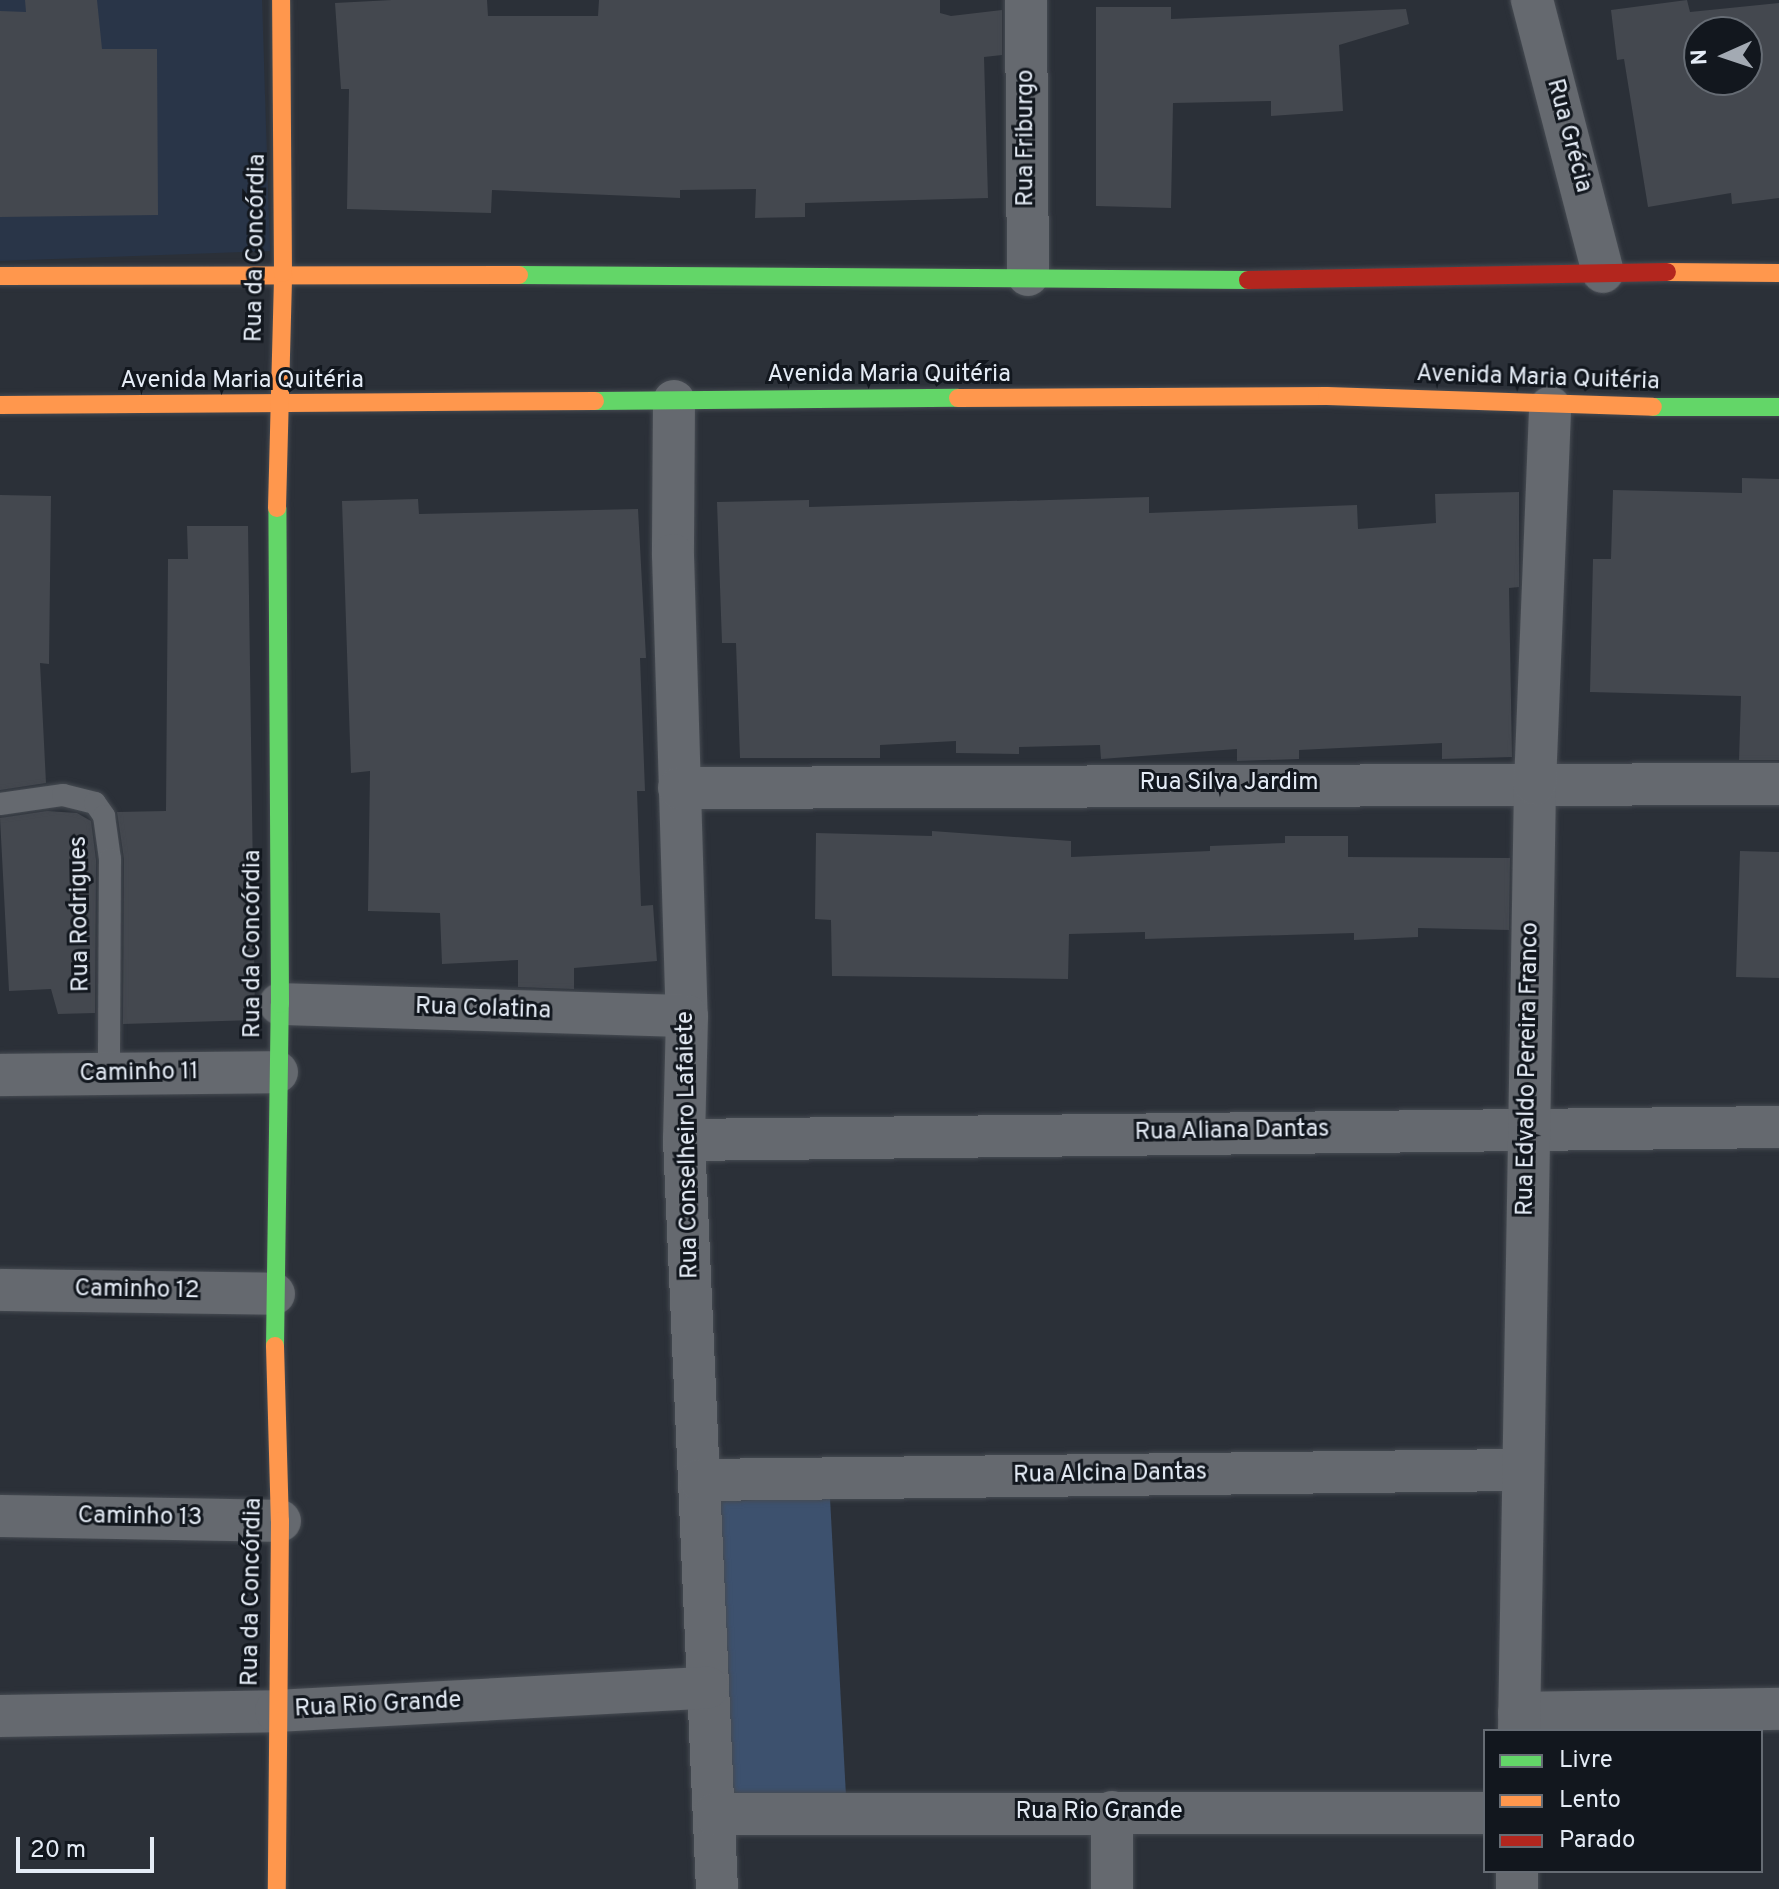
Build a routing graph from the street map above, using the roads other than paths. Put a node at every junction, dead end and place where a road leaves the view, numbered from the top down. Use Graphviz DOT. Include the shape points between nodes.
graph roads {
  1 [pos="281,0"];
  2 [pos="1026,0"];
  3 [pos="1532,0"];
  4 [pos="1603,272"];
  5 [pos="283,273"];
  6 [pos="1779,273"];
  7 [pos="1028,275"];
  8 [pos="0,276"];
  9 [pos="674,401"];
  10 [pos="0,405"];
  11 [pos="276,407"];
  12 [pos="1550,407"];
  13 [pos="1779,407"];
  14 [pos="1535,784"];
  15 [pos="1779,784"];
  16 [pos="679,788"];
  17 [pos="0,804"];
  18 [pos="280,1004"];
  19 [pos="687,1016"];
  20 [pos="277,1072"];
  21 [pos="0,1075"];
  22 [pos="109,1075"];
  23 [pos="1779,1127"];
  24 [pos="1528,1129"];
  25 [pos="684,1140"];
  26 [pos="0,1290"];
  27 [pos="274,1294"];
  28 [pos="1520,1470"];
  29 [pos="700,1480"];
  30 [pos="0,1516"];
  31 [pos="280,1521"];
  32 [pos="707,1688"];
  33 [pos="1779,1709"];
  34 [pos="276,1711"];
  35 [pos="0,1716"];
  36 [pos="1519,1722"];
  37 [pos="1112,1812"];
  38 [pos="1483,1813"];
  39 [pos="714,1814"];
  40 [pos="277,1889"];
  41 [pos="717,1889"];
  42 [pos="1112,1889"];
  1 -- 5 [label="main road, Rua da Concórdia"];
  2 -- 7 [label="street, Rua Friburgo"];
  3 -- 4 [label="street, Rua Grécia"];
  4 -- 6 [label="main road"];
  4 -- 7 [label="main road" via="1314,281"];
  5 -- 7 [label="main road"];
  5 -- 8 [label="main road"];
  5 -- 11 [label="main road, Rua da Concórdia"];
  9 -- 11 [label="main road, Avenida Maria Quitéria"];
  9 -- 12 [label="main road, Avenida Maria Quitéria" via="1327,396"];
  9 -- 16 [label="street, Rua Conselheiro Lafaiete"];
  10 -- 11 [label="main road, Avenida Maria Quitéria"];
  11 -- 18 [label="main road, Rua da Concórdia"];
  12 -- 13 [label="main road, Avenida Maria Quitéria"];
  12 -- 14 [label="street, Rua Edvaldo Pereira Franco"];
  14 -- 15 [label="street, Rua Silva Jardim"];
  14 -- 16 [label="street, Rua Silva Jardim"];
  14 -- 24 [label="street, Rua Edvaldo Pereira Franco"];
  16 -- 19 [label="street, Rua Conselheiro Lafaiete"];
  17 -- 22 [label="lane, Rua Rodrigues" via="63,795 95,803 104,816 110,859"];
  18 -- 19 [label="street, Rua Colatina"];
  18 -- 20 [label="main road, Rua da Concórdia"];
  19 -- 25 [label="street, Rua Conselheiro Lafaiete"];
  20 -- 22 [label="street, Caminho 11"];
  20 -- 27 [label="main road, Rua da Concórdia"];
  21 -- 22 [label="street, Caminho 11"];
  23 -- 24 [label="street, Rua Aliana Dantas"];
  24 -- 25 [label="street, Rua Aliana Dantas"];
  24 -- 28 [label="street, Rua Edvaldo Pereira Franco"];
  25 -- 29 [label="street, Rua Conselheiro Lafaiete"];
  26 -- 27 [label="street, Caminho 12"];
  27 -- 31 [label="main road, Rua da Concórdia"];
  28 -- 29 [label="street, Rua Alcina Dantas"];
  28 -- 36 [label="street, Rua Edvaldo Pereira Franco"];
  29 -- 32 [label="street, Rua Conselheiro Lafaiete"];
  30 -- 31 [label="street, Caminho 13"];
  31 -- 34 [label="main road, Rua da Concórdia"];
  32 -- 34 [label="street, Rua Rio Grande"];
  32 -- 39 [label="street, Rua Conselheiro Lafaiete"];
  33 -- 36 [label="street"];
  34 -- 35 [label="street, Rua Rio Grande"];
  34 -- 40 [label="main road, Rua da Concórdia"];
  37 -- 38 [label="street, Rua Rio Grande"];
  37 -- 39 [label="street, Rua Rio Grande"];
  37 -- 42 [label="street"];
  39 -- 41 [label="street, Rua Conselheiro Lafaiete"];
}
